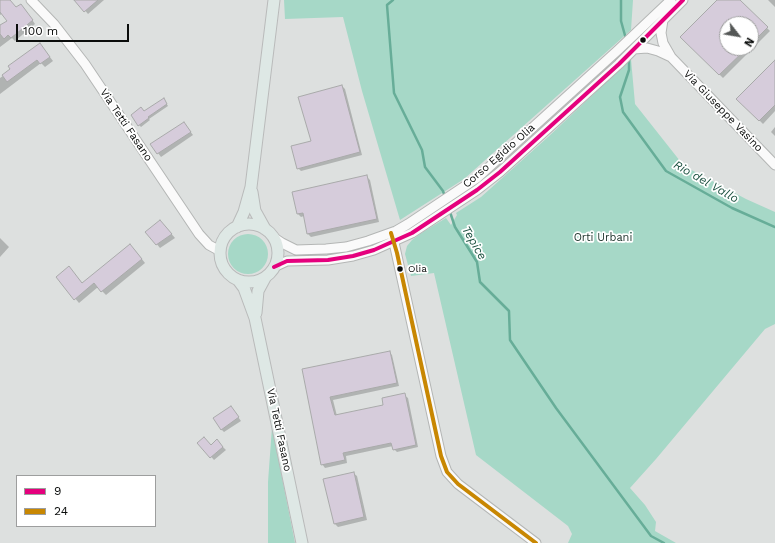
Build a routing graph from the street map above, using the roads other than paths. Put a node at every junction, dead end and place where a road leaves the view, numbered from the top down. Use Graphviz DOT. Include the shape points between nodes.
graph roads {
  1 [pos="31,0"];
  2 [pos="274,0"];
  3 [pos="671,0"];
  4 [pos="683,0"];
  5 [pos="663,20"];
  6 [pos="634,49"];
  7 [pos="671,57"];
  8 [pos="775,164"];
  9 [pos="251,187"];
  10 [pos="237,227"];
  11 [pos="264,229"];
  12 [pos="391,232"];
  13 [pos="273,237"];
  14 [pos="394,242"];
  15 [pos="220,251"];
  16 [pos="274,267"];
  17 [pos="265,278"];
  18 [pos="238,280"];
  19 [pos="255,318"];
  20 [pos="302,543"];
  21 [pos="536,543"];
  1 -- 15 [label="street, Via Tetti Fasano" via="54,24 85,64 198,234"];
  2 -- 9 [label="main road"];
  3 -- 12 [label="street, Corso Egidio Olia" via="477,178 408,224"];
  4 -- 5 [label="street, Corso Egidio Olia"];
  5 -- 6 [label="street, Corso Egidio Olia"];
  5 -- 7 [label="street, Via Giuseppe Vasino" via="663,43"];
  6 -- 7 [label="street, Via Giuseppe Vasino" via="647,48"];
  6 -- 14 [label="street, Corso Egidio Olia" via="500,172 442,214"];
  7 -- 8 [label="street, Via Giuseppe Vasino"];
  9 -- 10 [label="main road"];
  9 -- 11 [label="main road" via="255,212"];
  10 -- 11 [label="main road" via="246,224"];
  10 -- 15 [label="main road" via="225,236"];
  11 -- 13 [label="main road"];
  12 -- 13 [label="street, Corso Egidio Olia" via="346,247 308,250 296,250"];
  12 -- 14 [label="street"];
  13 -- 16 [label="main road" via="278,252"];
  14 -- 16 [label="street, Corso Egidio Olia" via="353,256 328,260 287,261"];
  14 -- 21 [label="street" via="441,456 448,472 458,484"];
  15 -- 18 [label="main road" via="224,269"];
  16 -- 17 [label="main road"];
  17 -- 18 [label="main road" via="247,282"];
  17 -- 19 [label="main road, Via Tetti Fasano" via="258,291"];
  18 -- 19 [label="main road, Via Tetti Fasano" via="244,288"];
  19 -- 20 [label="main road, Via Tetti Fasano"];
}
